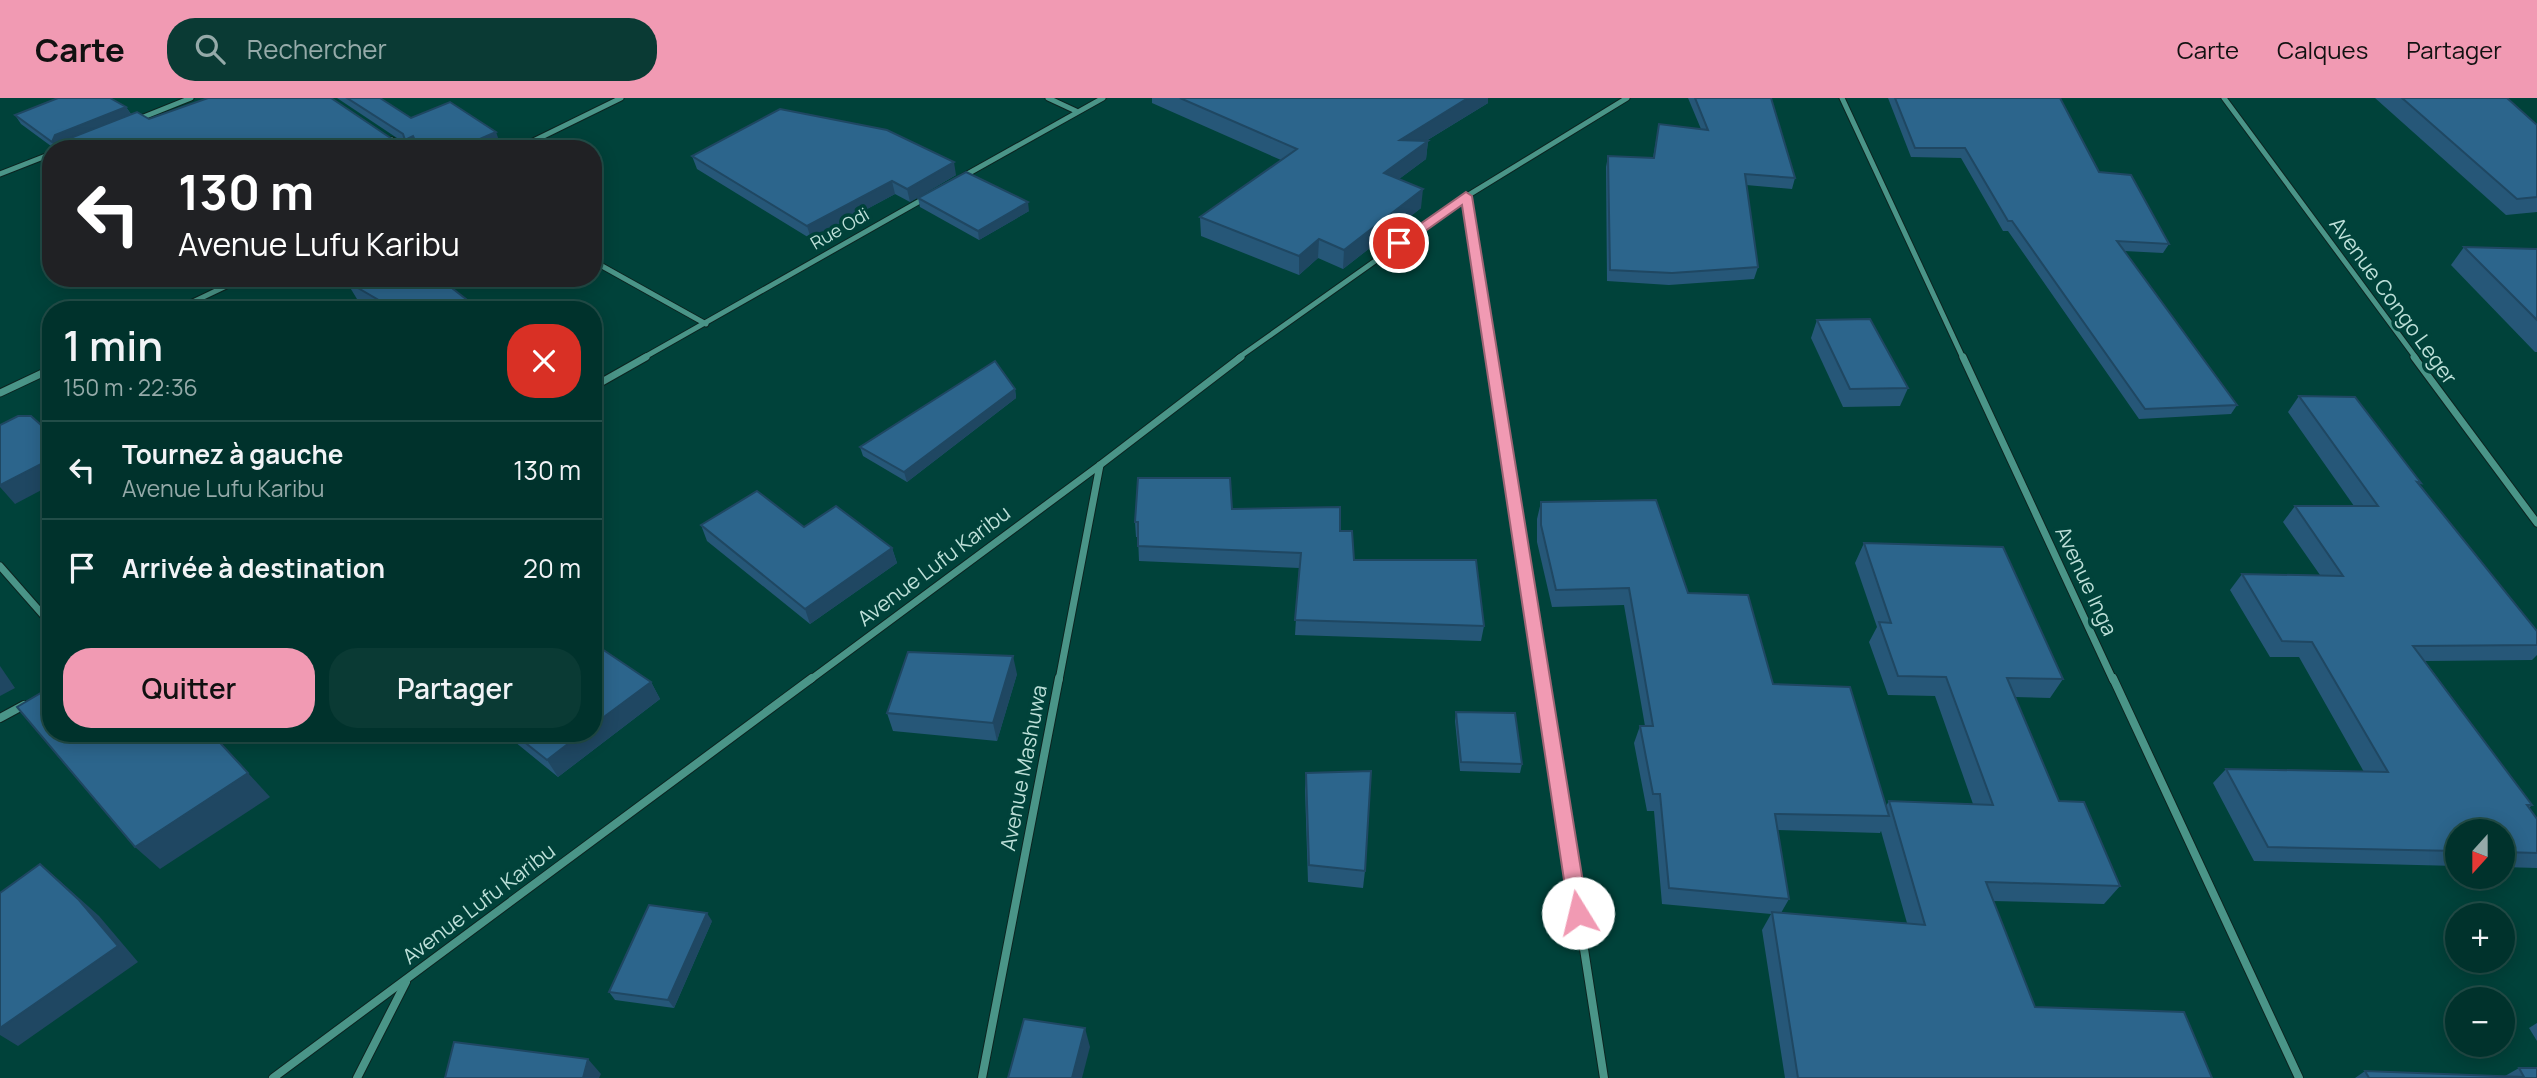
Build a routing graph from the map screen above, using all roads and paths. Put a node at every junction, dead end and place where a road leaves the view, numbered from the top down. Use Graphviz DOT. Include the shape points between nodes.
graph roads {
  1 [pos="191,98"];
  2 [pos="621,98"];
  3 [pos="1048,98"];
  4 [pos="1103,98"];
  5 [pos="1628,98"];
  6 [pos="1842,98"];
  7 [pos="2224,98"];
  8 [pos="1076,111"];
  9 [pos="127,123"];
  10 [pos="384,134"];
  11 [pos="392,140"];
  12 [pos="535,140"];
  13 [pos="42,158"];
  14 [pos="0,174"];
  15 [pos="957,180"];
  16 [pos="933,194"];
  17 [pos="1466,196"];
  18 [pos="602,266"];
  19 [pos="224,287"];
  20 [pos="195,301"];
  21 [pos="706,324"];
  22 [pos="42,373"];
  23 [pos="602,382"];
  24 [pos="0,393"];
  25 [pos="1100,465"];
  26 [pos="2537,523"];
  27 [pos="0,566"];
  28 [pos="42,614"];
  29 [pos="30,701"];
  30 [pos="0,718"];
  31 [pos="408,978"];
  32 [pos="273,1078"];
  33 [pos="357,1078"];
  34 [pos="982,1078"];
  35 [pos="1604,1078"];
  36 [pos="2299,1078"];
  1 -- 9 [label="street"];
  2 -- 12 [label="street"];
  3 -- 8 [label="street"];
  4 -- 8 [label="street"];
  5 -- 17 [label="street, Avenue Lufu Karibu"];
  6 -- 36 [label="street, Avenue Inga"];
  7 -- 26 [label="street, Avenue Congo Leger"];
  8 -- 15 [label="street"];
  10 -- 11 [label="street"];
  13 -- 14 [label="street"];
  16 -- 21 [label="street, Rue Odi"];
  17 -- 25 [label="street, Avenue Lufu Karibu" via="1198,387"];
  17 -- 35 [label="street"];
  18 -- 21 [label="street"];
  19 -- 20 [label="street"];
  21 -- 23 [label="street, Rue Odi"];
  22 -- 24 [label="street"];
  25 -- 31 [label="street, Avenue Lufu Karibu"];
  25 -- 34 [label="street, Avenue Mashuwa"];
  27 -- 28 [label="street"];
  29 -- 30 [label="street"];
  31 -- 32 [label="street, Avenue Lufu Karibu"];
  31 -- 33 [label="street"];
}
